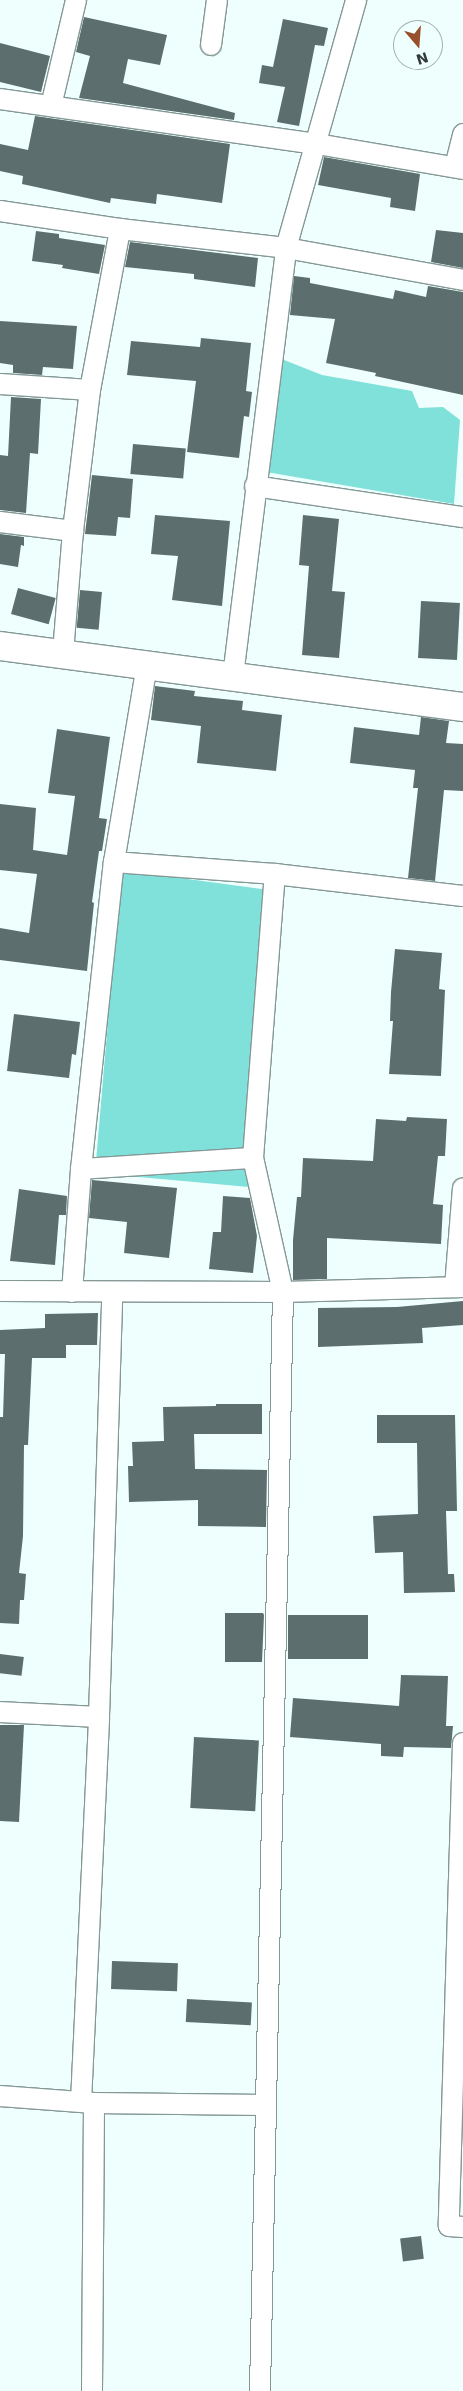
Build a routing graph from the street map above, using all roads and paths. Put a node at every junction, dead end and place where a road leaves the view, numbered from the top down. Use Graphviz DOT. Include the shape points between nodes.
graph roads {
  1 [pos="76,0"];
  2 [pos="217,0"];
  3 [pos="356,0"];
  4 [pos="211,45"];
  5 [pos="0,99"];
  6 [pos="50,106"];
  7 [pos="463,134"];
  8 [pos="317,144"];
  9 [pos="459,168"];
  10 [pos="0,212"];
  11 [pos="120,229"];
  12 [pos="286,248"];
  13 [pos="463,280"];
  14 [pos="0,384"];
  15 [pos="90,390"];
  16 [pos="255,486"];
  17 [pos="463,517"];
  18 [pos="0,522"];
  19 [pos="73,531"];
  20 [pos="0,646"];
  21 [pos="64,653"];
  22 [pos="147,664"];
  23 [pos="233,676"];
  24 [pos="463,707"];
  25 [pos="114,862"];
  26 [pos="275,874"];
  27 [pos="463,896"];
  28 [pos="253,1158"];
  29 [pos="81,1169"];
  30 [pos="463,1188"];
  31 [pos="459,1287"];
  32 [pos="0,1291"];
  33 [pos="72,1292"];
  34 [pos="112,1292"];
  35 [pos="283,1292"];
  36 [pos="0,1712"];
  37 [pos="99,1717"];
  38 [pos="463,1743"];
  39 [pos="0,2096"];
  40 [pos="88,2103"];
  41 [pos="265,2105"];
  42 [pos="463,2227"];
  43 [pos="92,2391"];
  44 [pos="260,2391"];
  1 -- 6 [label="street"];
  2 -- 4 [label="street"];
  3 -- 8 [label="street"];
  5 -- 6 [label="street"];
  6 -- 8 [label="street"];
  7 -- 9 [label="street"];
  8 -- 9 [label="street"];
  8 -- 12 [label="street"];
  10 -- 11 [label="street"];
  11 -- 12 [label="street"];
  11 -- 15 [label="street"];
  12 -- 13 [label="street"];
  12 -- 16 [label="street"];
  14 -- 15 [label="street"];
  15 -- 19 [label="street"];
  16 -- 17 [label="street"];
  16 -- 23 [label="street"];
  18 -- 19 [label="street"];
  19 -- 21 [label="street"];
  20 -- 21 [label="street"];
  21 -- 22 [label="street"];
  22 -- 23 [label="street"];
  22 -- 25 [label="street"];
  23 -- 24 [label="street"];
  25 -- 26 [label="street"];
  25 -- 29 [label="street"];
  26 -- 27 [label="street"];
  26 -- 28 [label="street"];
  28 -- 29 [label="street"];
  28 -- 35 [label="street"];
  29 -- 33 [label="street"];
  30 -- 31 [label="street"];
  31 -- 35 [label="street"];
  32 -- 33 [label="street"];
  33 -- 34 [label="street"];
  34 -- 35 [label="street"];
  34 -- 37 [label="street"];
  35 -- 41 [label="street"];
  36 -- 37 [label="street"];
  37 -- 40 [label="street"];
  38 -- 42 [label="street" via="449,2226"];
  39 -- 40 [label="street"];
  40 -- 41 [label="street"];
  40 -- 43 [label="street"];
  41 -- 44 [label="street"];
}
